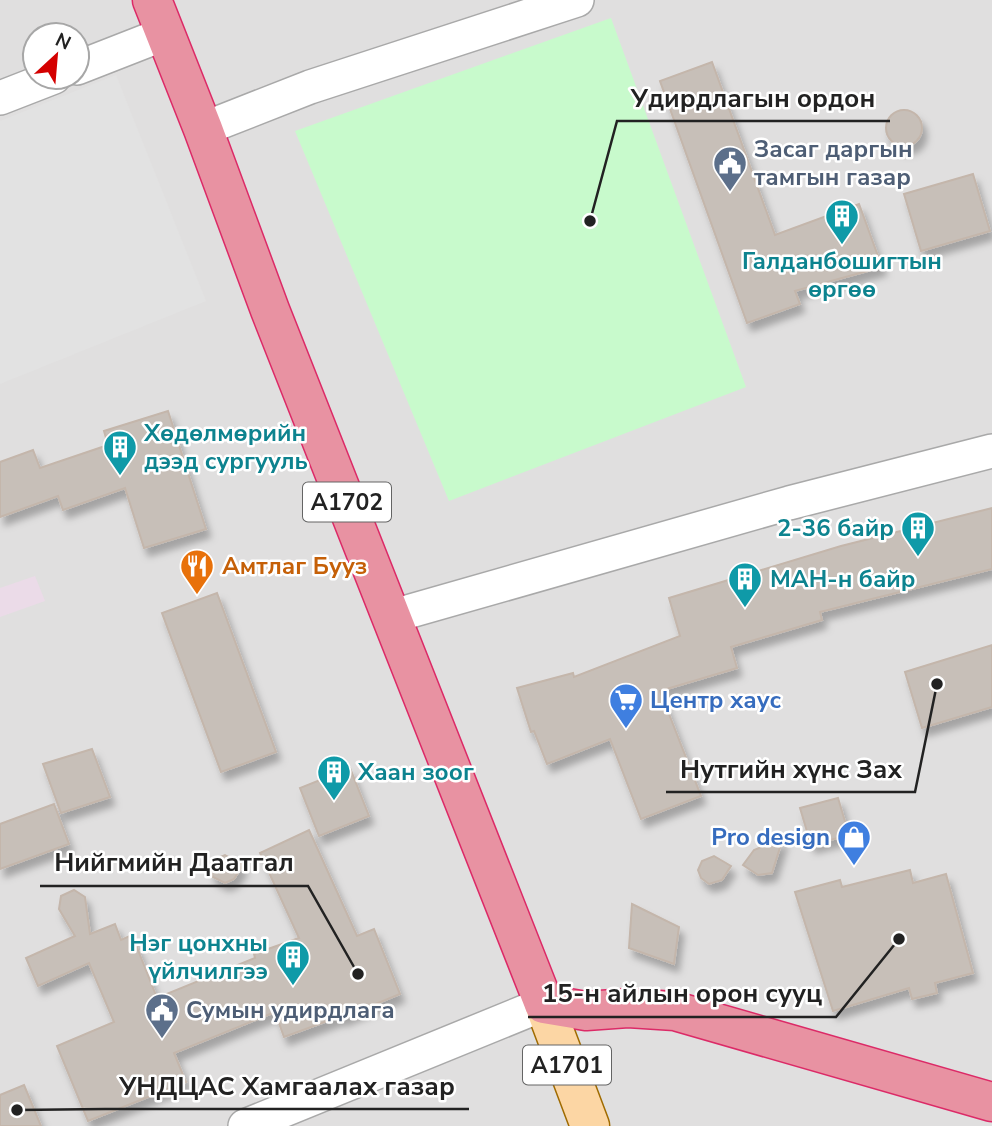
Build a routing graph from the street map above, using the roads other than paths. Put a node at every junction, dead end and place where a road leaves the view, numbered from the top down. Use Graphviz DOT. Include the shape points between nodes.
graph roads {
  1 [pos="577,0"];
  2 [pos="158,17"];
  3 [pos="91,59"];
  4 [pos="21,90"];
  5 [pos="0,98"];
  6 [pos="203,129"];
  7 [pos="992,451"];
  8 [pos="393,617"];
  9 [pos="544,1004"];
  10 [pos="992,1102"];
  11 [pos="245,1126"];
  12 [pos="590,1126"];
  1 -- 6 [label="street" via="310,87"];
  2 -- 3 [label="street"];
  2 -- 6 [label="highway, A1702"];
  4 -- 5 [label="street"];
  6 -- 8 [label="highway, A1702"];
  7 -- 8 [label="street" via="789,503"];
  8 -- 9 [label="highway, A1702"];
  9 -- 10 [label="highway" via="675,1012"];
  9 -- 11 [label="street"];
  9 -- 12 [label="main road, A1701"];
}
